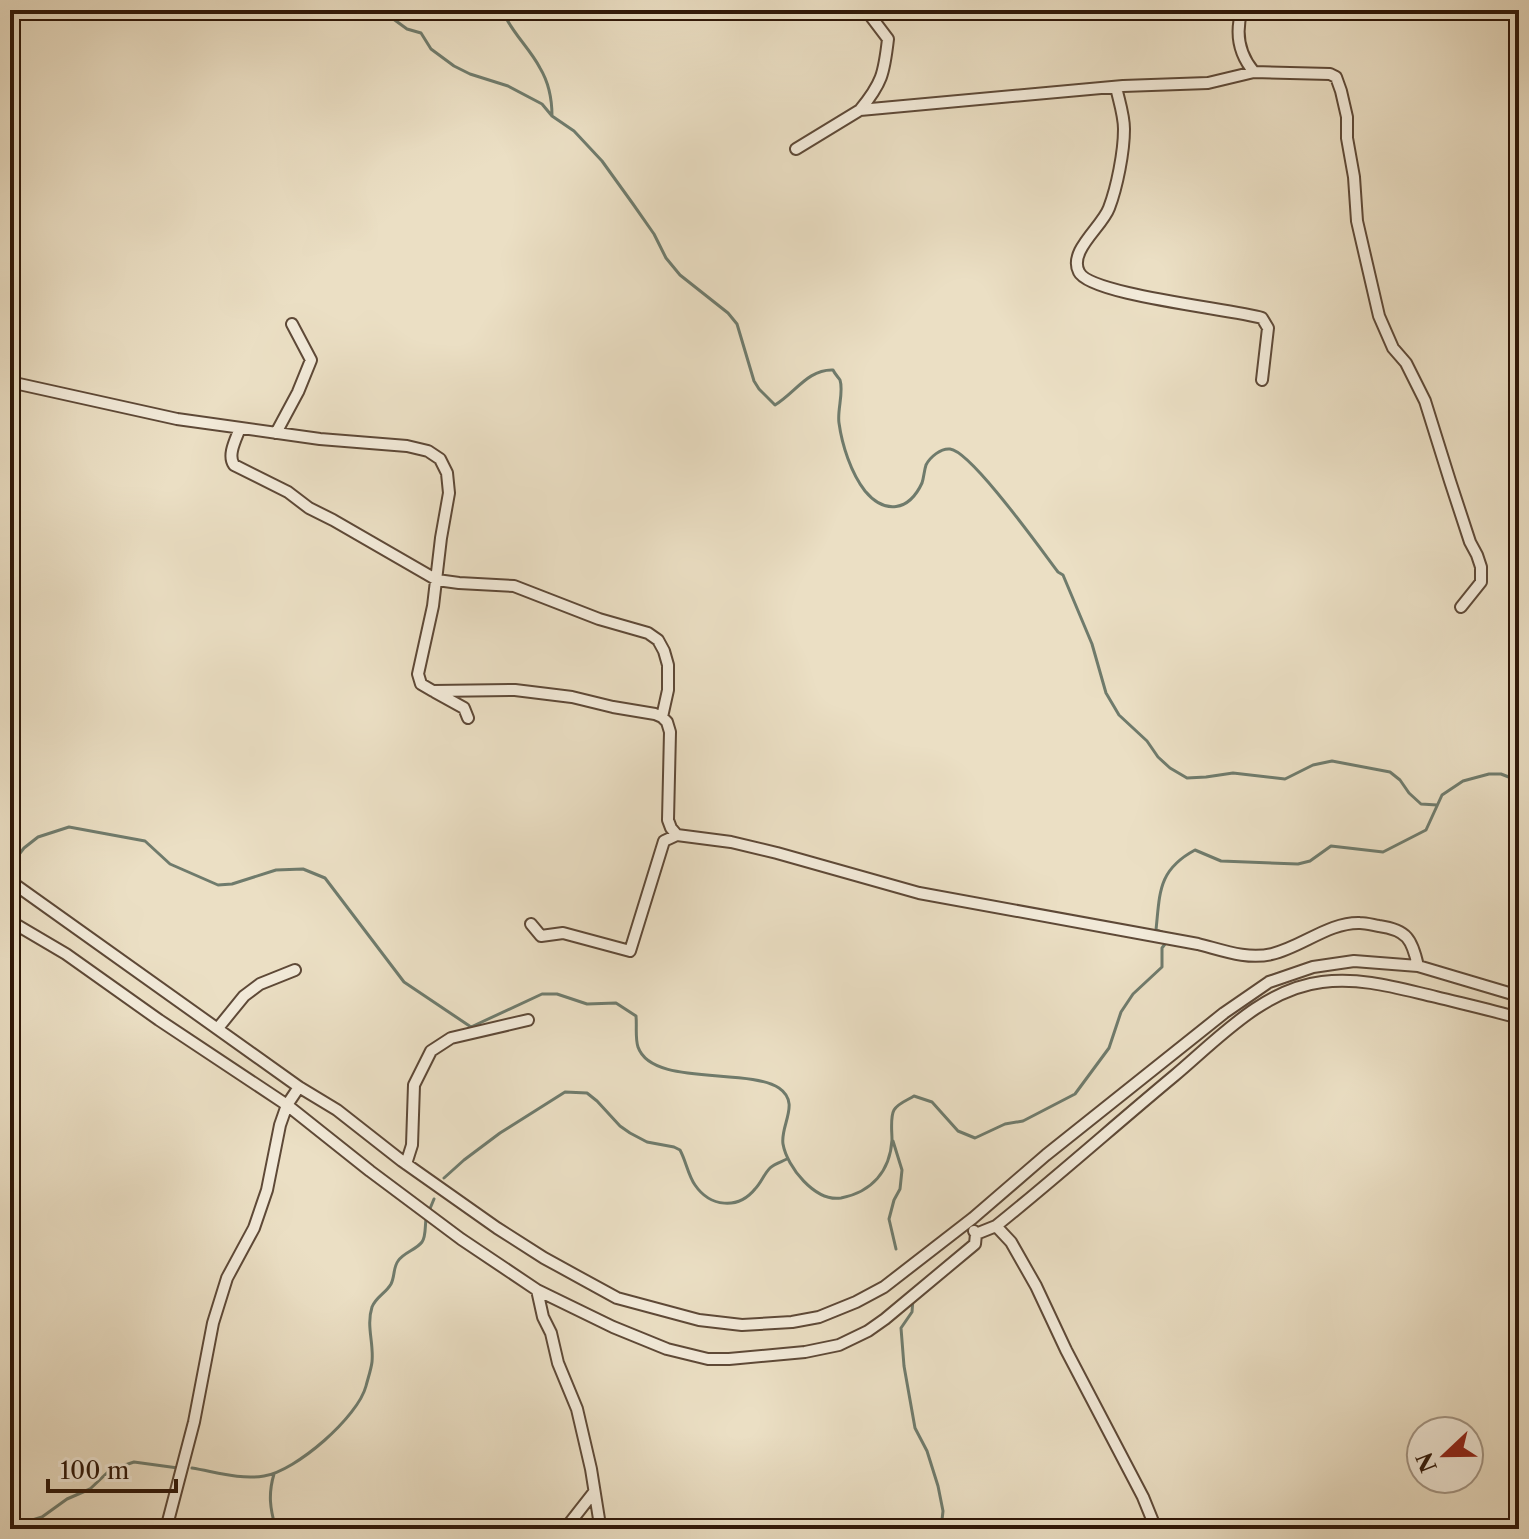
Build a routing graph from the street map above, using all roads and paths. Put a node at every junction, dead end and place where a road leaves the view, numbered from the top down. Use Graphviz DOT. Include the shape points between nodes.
graph roads {
  1 [pos="866,10"];
  2 [pos="1242,10"];
  3 [pos="1254,72"];
  4 [pos="1116,87"];
  5 [pos="860,110"];
  6 [pos="796,149"];
  7 [pos="292,324"];
  8 [pos="1262,380"];
  9 [pos="10,382"];
  10 [pos="240,428"];
  11 [pos="276,433"];
  12 [pos="437,580"];
  13 [pos="1461,607"];
  14 [pos="433,691"];
  15 [pos="662,717"];
  16 [pos="468,718"];
  17 [pos="677,835"];
  18 [pos="10,881"];
  19 [pos="10,921"];
  20 [pos="531,924"];
  21 [pos="1418,966"];
  22 [pos="295,970"];
  23 [pos="1519,996"];
  24 [pos="1519,1018"];
  25 [pos="528,1020"];
  26 [pos="218,1028"];
  27 [pos="299,1087"];
  28 [pos="287,1105"];
  29 [pos="406,1164"];
  30 [pos="968,1222"];
  31 [pos="996,1226"];
  32 [pos="976,1234"];
  33 [pos="537,1290"];
  34 [pos="594,1492"];
  35 [pos="166,1529"];
  36 [pos="565,1529"];
  37 [pos="599,1529"];
  38 [pos="1156,1529"];
  1 -- 5 [label="street" via="888,39 881,80"];
  2 -- 3 [label="street" via="1237,33"];
  3 -- 4 [label="street" via="1208,83"];
  3 -- 13 [label="street" via="1324,73 1340,83 1357,221 1379,316 1425,401 1481,567 1481,582"];
  4 -- 5 [label="street"];
  4 -- 8 [label="street" via="1124,128 1116,182 1103,221 1080,249 1080,275 1172,302 1262,318 1268,328"];
  5 -- 6 [label="street"];
  7 -- 11 [label="street" via="311,360"];
  9 -- 10 [label="street"];
  10 -- 11 [label="street"];
  10 -- 12 [label="street" via="231,454 234,465"];
  11 -- 12 [label="street" via="407,446 440,459 449,493"];
  12 -- 14 [label="street" via="418,674 421,684"];
  12 -- 15 [label="street" via="514,586 648,633 658,640 668,665"];
  14 -- 15 [label="street" via="535,692"];
  14 -- 16 [label="street" via="464,708"];
  15 -- 17 [label="street" via="670,732 668,820"];
  17 -- 20 [label="street" via="664,841 630,951 563,933 541,936"];
  17 -- 21 [label="street" via="777,853 919,893 1236,954 1270,954 1340,925 1391,928 1413,943"];
  18 -- 26 [label="street"];
  19 -- 28 [label="street"];
  21 -- 23 [label="street"];
  21 -- 30 [label="street" via="1354,961 1313,967 1269,982 1212,1022"];
  22 -- 26 [label="street" via="244,996"];
  24 -- 31 [label="street" via="1356,980 1319,982 1287,992 1222,1032"];
  25 -- 29 [label="street" via="451,1038 431,1051 414,1085 413,1135"];
  26 -- 27 [label="street"];
  27 -- 28 [label="street"];
  27 -- 29 [label="street"];
  28 -- 33 [label="street" via="450,1231"];
  28 -- 35 [label="street" via="267,1190 213,1323"];
  29 -- 30 [label="street" via="544,1258 617,1298 699,1320 742,1325 819,1317 856,1302 884,1287"];
  30 -- 32 [label="street"];
  31 -- 32 [label="street"];
  31 -- 38 [label="street" via="1036,1286"];
  32 -- 33 [label="street" via="975,1244 877,1325 839,1345 805,1352 708,1359 646,1341"];
  33 -- 34 [label="street" via="577,1409"];
  34 -- 36 [label="street"];
  34 -- 37 [label="street"];
}
